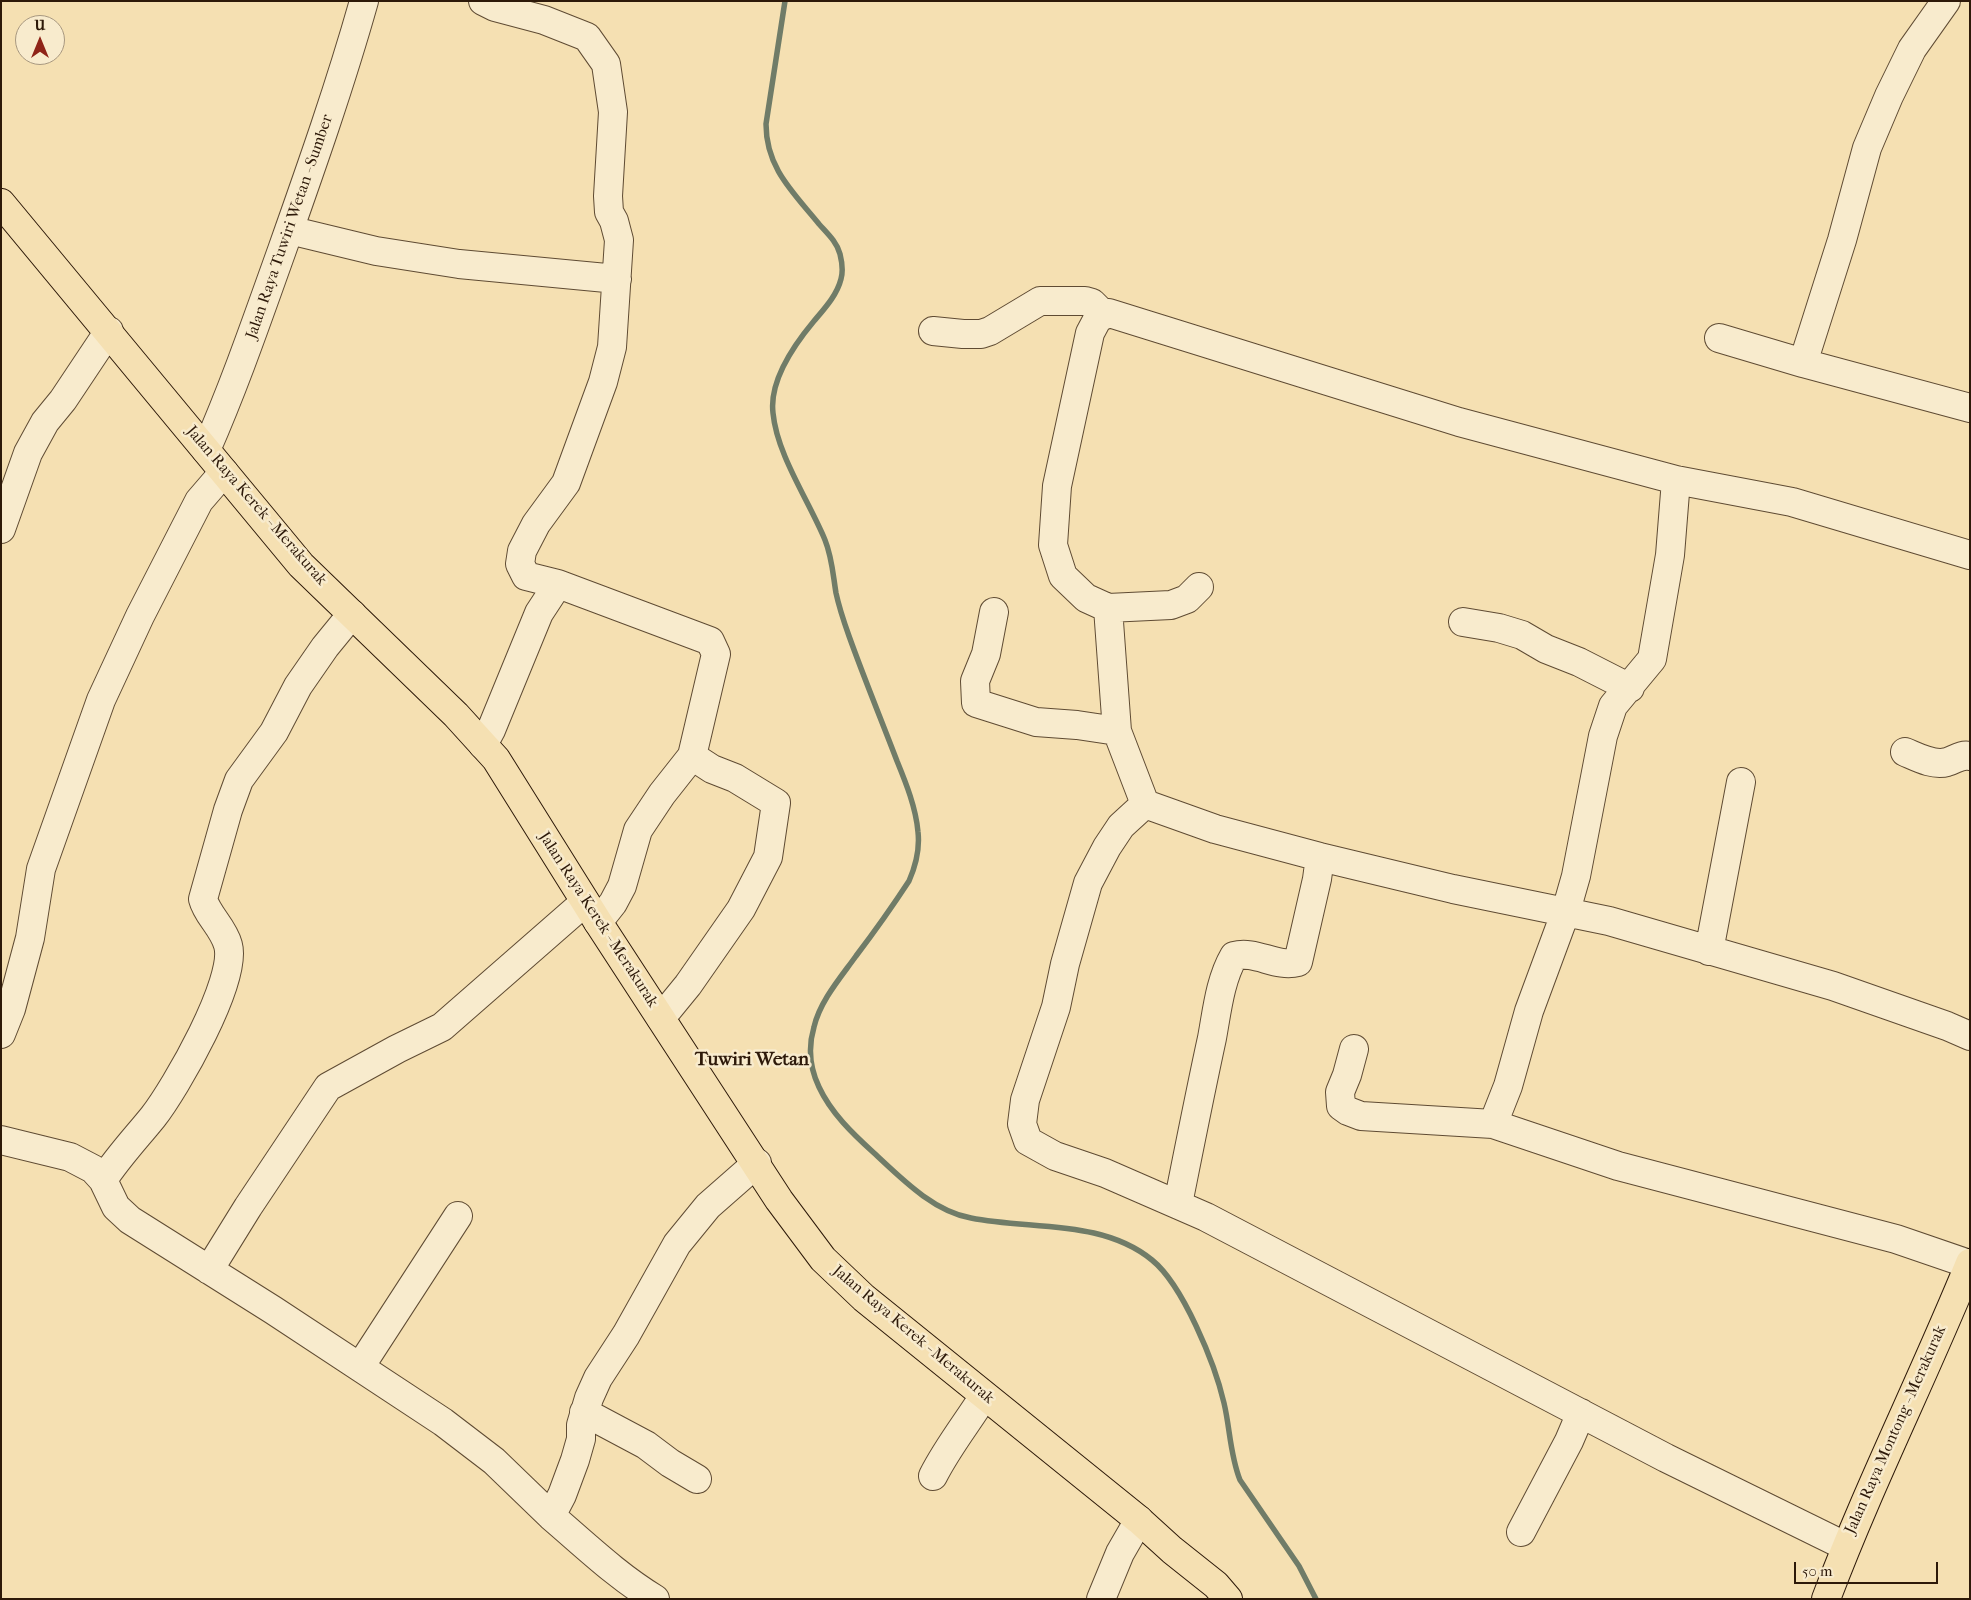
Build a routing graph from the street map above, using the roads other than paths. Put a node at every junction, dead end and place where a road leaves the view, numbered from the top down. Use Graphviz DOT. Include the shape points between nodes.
graph roads {
  1 [pos="364,1"];
  2 [pos="482,1"];
  3 [pos="1946,1"];
  4 [pos="1,203"];
  5 [pos="289,230"];
  6 [pos="617,279"];
  7 [pos="1104,315"];
  8 [pos="934,331"];
  9 [pos="1719,338"];
  10 [pos="100,345"];
  11 [pos="1803,363"];
  12 [pos="1970,408"];
  13 [pos="206,450"];
  14 [pos="1676,480"];
  15 [pos="212,486"];
  16 [pos="1,528"];
  17 [pos="1970,555"];
  18 [pos="558,584"];
  19 [pos="1199,587"];
  20 [pos="1108,608"];
  21 [pos="994,612"];
  22 [pos="1463,622"];
  23 [pos="339,630"];
  24 [pos="1630,688"];
  25 [pos="1117,731"];
  26 [pos="483,745"];
  27 [pos="1905,752"];
  28 [pos="692,756"];
  29 [pos="1970,756"];
  30 [pos="1741,782"];
  31 [pos="1145,804"];
  32 [pos="1320,857"];
  33 [pos="1566,911"];
  34 [pos="592,912"];
  35 [pos="1709,951"];
  36 [pos="662,1018"];
  37 [pos="1,1034"];
  38 [pos="1970,1036"];
  39 [pos="1354,1050"];
  40 [pos="1493,1124"];
  41 [pos="1,1140"];
  42 [pos="742,1177"];
  43 [pos="103,1180"];
  44 [pos="1178,1204"];
  45 [pos="458,1216"];
  46 [pos="1969,1264"];
  47 [pos="209,1270"];
  48 [pos="360,1367"];
  49 [pos="976,1410"];
  50 [pos="584,1412"];
  51 [pos="1581,1413"];
  52 [pos="932,1476"];
  53 [pos="697,1479"];
  54 [pos="551,1516"];
  55 [pos="1520,1532"];
  56 [pos="1129,1537"];
  57 [pos="1845,1546"];
  58 [pos="656,1599"];
  59 [pos="1101,1599"];
  60 [pos="1228,1599"];
  61 [pos="1826,1599"];
  1 -- 5 [label="street, Jalan Raya Tuwiri Wetan - Sumber" via="345,68"];
  2 -- 6 [label="street" via="587,37 606,64 613,112 608,212 619,240"];
  3 -- 11 [label="street" via="1912,49 1867,148"];
  4 -- 10 [label="main road, Jalan Raya Kerek - Merakurak"];
  5 -- 6 [label="street" via="376,251 459,264"];
  5 -- 13 [label="street, Jalan Raya Tuwiri Wetan - Sumber" via="232,390"];
  6 -- 18 [label="street" via="612,347 602,382 566,483 536,524 522,551 520,564 526,576"];
  7 -- 8 [label="street" via="1092,303 1085,301 1040,301 981,334"];
  7 -- 14 [label="street" via="1117,315 1459,422"];
  7 -- 20 [label="street" via="1098,318 1090,333 1057,486 1053,545 1063,576 1086,598"];
  9 -- 11 [label="street"];
  10 -- 13 [label="main road, Jalan Raya Kerek - Merakurak"];
  10 -- 16 [label="street" via="45,422 28,452"];
  11 -- 12 [label="street"];
  13 -- 15 [label="main road, Jalan Raya Kerek - Merakurak"];
  14 -- 17 [label="street" via="1792,502"];
  14 -- 24 [label="street" via="1670,555 1652,659"];
  15 -- 23 [label="main road, Jalan Raya Kerek - Merakurak" via="301,565"];
  15 -- 37 [label="street" via="140,616 101,700 42,869 30,938"];
  18 -- 26 [label="street" via="539,613"];
  18 -- 28 [label="street" via="710,641 716,654"];
  19 -- 20 [label="street" via="1187,599 1171,605"];
  20 -- 25 [label="street"];
  21 -- 25 [label="street" via="986,654 975,681 976,703 1036,722"];
  22 -- 24 [label="street" via="1522,635"];
  23 -- 26 [label="main road, Jalan Raya Kerek - Merakurak" via="456,715"];
  23 -- 43 [label="street" via="298,686 274,732 239,780 228,810 203,899 228,947 227,973 195,1050 159,1108"];
  24 -- 33 [label="street" via="1613,706 1603,736"];
  25 -- 31 [label="street"];
  26 -- 34 [label="main road, Jalan Raya Kerek - Merakurak" via="496,759"];
  27 -- 29 [label="street" via="1930,762"];
  28 -- 34 [label="street" via="638,830 622,886 613,903"];
  28 -- 36 [label="street" via="776,803 768,857 741,909"];
  30 -- 35 [label="street"];
  31 -- 32 [label="street" via="1215,829"];
  31 -- 44 [label="street" via="1121,826 1088,883 1056,1007 1025,1100 1022,1124 1028,1141 1034,1146"];
  32 -- 33 [label="street" via="1453,889"];
  32 -- 44 [label="street" via="1298,962 1291,964 1244,953 1234,956 1229,964"];
  33 -- 35 [label="street"];
  33 -- 40 [label="street" via="1529,1011 1508,1086"];
  34 -- 36 [label="main road, Jalan Raya Kerek - Merakurak"];
  34 -- 47 [label="street" via="442,1027 328,1087"];
  35 -- 38 [label="street" via="1833,986"];
  36 -- 42 [label="main road, Jalan Raya Kerek - Merakurak"];
  39 -- 40 [label="street" via="1340,1092 1341,1106 1348,1111 1361,1116"];
  40 -- 46 [label="street" via="1618,1166 1896,1239"];
  41 -- 43 [label="street" via="70,1157 93,1169"];
  42 -- 49 [label="main road, Jalan Raya Kerek - Merakurak" via="779,1200 824,1259"];
  42 -- 50 [label="street" via="708,1206 677,1244 598,1378"];
  43 -- 47 [label="street" via="116,1207 130,1220"];
  44 -- 51 [label="street"];
  45 -- 48 [label="street"];
  46 -- 57 [label="main road, Jalan Raya Montong - Merakurak"];
  47 -- 48 [label="street"];
  48 -- 54 [label="street" via="472,1444"];
  49 -- 52 [label="street"];
  49 -- 56 [label="main road, Jalan Raya Kerek - Merakurak"];
  50 -- 53 [label="street" via="646,1445"];
  50 -- 54 [label="street" via="575,1460"];
  51 -- 55 [label="street"];
  51 -- 57 [label="street"];
  54 -- 58 [label="street" via="633,1586"];
  56 -- 59 [label="street"];
  56 -- 60 [label="main road, Jalan Raya Kerek - Merakurak" via="1172,1550 1216,1585"];
  57 -- 61 [label="main road, Jalan Raya Montong - Merakurak"];
}
